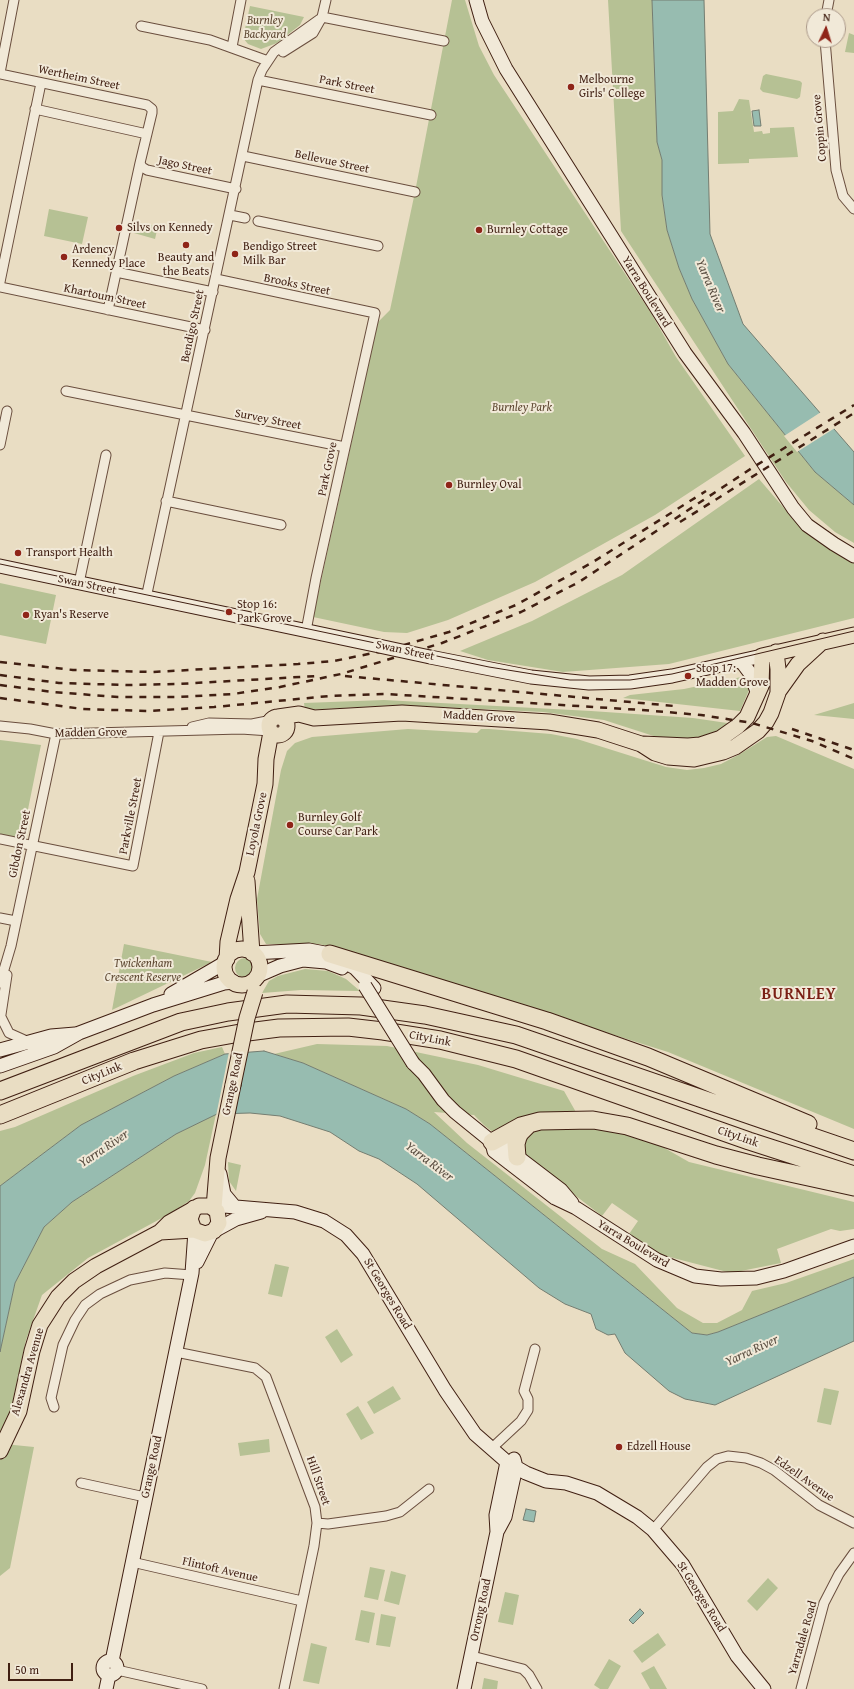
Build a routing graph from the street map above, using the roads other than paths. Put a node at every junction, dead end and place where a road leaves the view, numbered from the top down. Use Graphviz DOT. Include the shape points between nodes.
graph roads {
  1 [pos="14,0"];
  2 [pos="241,0"];
  3 [pos="326,0"];
  4 [pos="476,0"];
  5 [pos="321,18"];
  6 [pos="141,26"];
  7 [pos="444,41"];
  8 [pos="232,47"];
  9 [pos="826,48"];
  10 [pos="268,61"];
  11 [pos="0,73"];
  12 [pos="258,80"];
  13 [pos="41,83"];
  14 [pos="36,109"];
  15 [pos="152,109"];
  16 [pos="431,115"];
  17 [pos="147,134"];
  18 [pos="243,156"];
  19 [pos="140,163"];
  20 [pos="236,189"];
  21 [pos="416,192"];
  22 [pos="854,210"];
  23 [pos="230,215"];
  24 [pos="245,218"];
  25 [pos="258,221"];
  26 [pos="378,246"];
  27 [pos="116,272"];
  28 [pos="216,279"];
  29 [pos="0,282"];
  30 [pos="0,287"];
  31 [pos="213,292"];
  32 [pos="108,310"];
  33 [pos="375,313"];
  34 [pos="205,330"];
  35 [pos="66,391"];
  36 [pos="7,411"];
  37 [pos="186,416"];
  38 [pos="0,445"];
  39 [pos="345,447"];
  40 [pos="106,455"];
  41 [pos="166,501"];
  42 [pos="281,525"];
  43 [pos="854,556"];
  44 [pos="0,566"];
  45 [pos="79,583"];
  46 [pos="146,598"];
  47 [pos="854,628"];
  48 [pos="306,630"];
  49 [pos="854,635"];
  50 [pos="817,642"];
  51 [pos="769,654"];
  52 [pos="741,661"];
  53 [pos="778,693"];
  54 [pos="758,694"];
  55 [pos="0,726"];
  56 [pos="277,728"];
  57 [pos="159,732"];
  58 [pos="56,734"];
  59 [pos="641,744"];
  60 [pos="0,839"];
  61 [pos="32,846"];
  62 [pos="247,872"];
  63 [pos="0,918"];
  64 [pos="16,921"];
  65 [pos="252,953"];
  66 [pos="330,954"];
  67 [pos="8,960"];
  68 [pos="226,961"];
  69 [pos="0,983"];
  70 [pos="246,985"];
  71 [pos="369,987"];
  72 [pos="152,1005"];
  73 [pos="0,1019"];
  74 [pos="79,1033"];
  75 [pos="28,1042"];
  76 [pos="0,1050"];
  77 [pos="0,1066"];
  78 [pos="0,1091"];
  79 [pos="0,1115"];
  80 [pos="531,1123"];
  81 [pos="854,1141"];
  82 [pos="492,1142"];
  83 [pos="220,1149"];
  84 [pos="854,1151"];
  85 [pos="517,1157"];
  86 [pos="854,1175"];
  87 [pos="854,1188"];
  88 [pos="234,1206"];
  89 [pos="195,1208"];
  90 [pos="214,1208"];
  91 [pos="576,1208"];
  92 [pos="274,1210"];
  93 [pos="194,1230"];
  94 [pos="213,1231"];
  95 [pos="160,1232"];
  96 [pos="854,1246"];
  97 [pos="192,1274"];
  98 [pos="535,1349"];
  99 [pos="176,1352"];
  100 [pos="54,1407"];
  101 [pos="495,1445"];
  102 [pos="0,1450"];
  103 [pos="512,1462"];
  104 [pos="81,1483"];
  105 [pos="429,1489"];
  106 [pos="146,1497"];
  107 [pos="317,1523"];
  108 [pos="854,1523"];
  109 [pos="653,1530"];
  110 [pos="854,1553"];
  111 [pos="132,1562"];
  112 [pos="302,1601"];
  113 [pos="472,1656"];
  114 [pos="113,1669"];
  115 [pos="106,1689"];
  116 [pos="202,1689"];
  117 [pos="284,1689"];
  118 [pos="464,1689"];
  119 [pos="537,1689"];
  120 [pos="764,1689"];
  121 [pos="800,1689"];
  1 -- 11 [label="street"];
  2 -- 8 [label="street"];
  3 -- 5 [label="street"];
  4 -- 43 [label="main road, Yarra Boulevard" via="482,21 506,69 685,353 744,433 793,508 807,524"];
  5 -- 7 [label="street"];
  5 -- 10 [label="street, Bendigo Street" via="282,46"];
  6 -- 8 [label="street"];
  8 -- 10 [label="street"];
  9 -- 22 [label="street, Coppin Grove" via="836,170 843,196"];
  10 -- 12 [label="street, Bendigo Street"];
  11 -- 13 [label="street, Wertheim Street"];
  12 -- 16 [label="street, Park Street"];
  12 -- 18 [label="street, Bendigo Street"];
  13 -- 14 [label="street"];
  13 -- 15 [label="street, Wertheim Street" via="147,105"];
  14 -- 17 [label="street"];
  14 -- 29 [label="street"];
  15 -- 17 [label="street, Jago Street"];
  17 -- 19 [label="street, Jago Street"];
  18 -- 20 [label="street, Bendigo Street"];
  18 -- 21 [label="street, Bellevue Street"];
  19 -- 20 [label="street, Jago Street" via="147,170"];
  19 -- 27 [label="street"];
  20 -- 23 [label="street, Bendigo Street"];
  23 -- 24 [label="street"];
  23 -- 28 [label="street, Bendigo Street"];
  25 -- 26 [label="street"];
  27 -- 31 [label="street"];
  27 -- 32 [label="street"];
  28 -- 31 [label="street, Bendigo Street"];
  28 -- 33 [label="street, Brooks Street"];
  30 -- 32 [label="street, Khartoum Street"];
  31 -- 34 [label="street, Bendigo Street"];
  32 -- 34 [label="street, Khartoum Street"];
  33 -- 39 [label="street, Park Grove"];
  34 -- 37 [label="street, Bendigo Street"];
  35 -- 37 [label="street, Survey Street"];
  36 -- 38 [label="street"];
  37 -- 39 [label="street, Survey Street"];
  37 -- 41 [label="street, Bendigo Street"];
  39 -- 48 [label="street, Park Grove"];
  40 -- 45 [label="street"];
  41 -- 42 [label="street"];
  41 -- 46 [label="street, Bendigo Street"];
  44 -- 45 [label="main road, Swan Street"];
  45 -- 46 [label="main road, Swan Street"];
  46 -- 48 [label="main road, Swan Street"];
  47 -- 50 [label="main road, Swan Street"];
  48 -- 52 [label="main road, Swan Street, bridge" via="531,677 589,683 630,682 672,676"];
  49 -- 50 [label="main road, Swan Street"];
  50 -- 51 [label="main road, Swan Street"];
  50 -- 53 [label="main road"];
  51 -- 52 [label="main road, Swan Street"];
  51 -- 53 [label="main road, Madden Grove" via="778,669"];
  51 -- 54 [label="main road, Madden Grove"];
  52 -- 54 [label="main road" via="750,672"];
  53 -- 59 [label="main road, Madden Grove" via="771,713 758,731 746,741 723,752 694,759 681,759 655,753"];
  54 -- 59 [label="main road, Madden Grove" via="743,721 713,742 688,746"];
  55 -- 58 [label="street, Madden Grove"];
  56 -- 57 [label="street, Madden Grove" via="252,724 209,724"];
  56 -- 59 [label="main road, Madden Grove" via="299,714 314,718 402,713 527,720 583,727"];
  56 -- 62 [label="main road, Loyola Grove"];
  57 -- 58 [label="street, Madden Grove"];
  57 -- 61 [label="street, Parkville Street" via="133,866"];
  58 -- 61 [label="street, Gibdon Street"];
  60 -- 61 [label="street, Parkville Street"];
  61 -- 64 [label="street, Gibdon Street"];
  62 -- 65 [label="main road, Loyola Grove"];
  62 -- 68 [label="main road, Loyola Grove" via="239,893"];
  63 -- 64 [label="street"];
  64 -- 67 [label="street, Gibdon Street"];
  65 -- 66 [label="main road, Yarra Boulevard" via="309,950"];
  65 -- 68 [label="main road" via="239,950 233,952"];
  65 -- 70 [label="main road" via="260,966"];
  66 -- 71 [label="main road, Yarra Boulevard" via="355,968"];
  66 -- 81 [label="highway" via="547,1020 648,1057 806,1124"];
  67 -- 69 [label="street, Gibdon Street"];
  67 -- 73 [label="street, Gibdon Street"];
  68 -- 70 [label="main road" via="226,973"];
  68 -- 72 [label="main road"];
  70 -- 71 [label="main road, Yarra Boulevard" via="290,963 314,960 340,967"];
  70 -- 72 [label="main road, Yarra Boulevard" via="224,983"];
  70 -- 83 [label="main road, Grange Road, bridge" via="247,1018"];
  71 -- 82 [label="main road, Yarra Boulevard" via="442,1100"];
  72 -- 74 [label="main road"];
  73 -- 75 [label="street" via="9,1034"];
  74 -- 75 [label="main road"];
  74 -- 77 [label="main road" via="54,1047"];
  75 -- 76 [label="main road"];
  78 -- 84 [label="highway, CityLink" via="181,1022 287,1004 361,1006 425,1015 516,1035"];
  79 -- 86 [label="highway, CityLink" via="134,1061 202,1040 279,1028 354,1028 440,1040 516,1059"];
  80 -- 82 [label="highway"];
  80 -- 85 [label="highway" via="518,1137"];
  80 -- 87 [label="highway" via="575,1119 610,1122 716,1155"];
  82 -- 85 [label="main road, Yarra Boulevard" via="502,1145"];
  82 -- 91 [label="main road, Yarra Boulevard" via="494,1151 555,1198"];
  83 -- 88 [label="main road" via="222,1190"];
  83 -- 89 [label="main road, Grange Road" via="205,1191"];
  83 -- 90 [label="main road, Grange Road"];
  85 -- 91 [label="main road, Yarra Boulevard" via="561,1190"];
  88 -- 90 [label="main road, St Georges Road"];
  88 -- 92 [label="main road, St Georges Road"];
  89 -- 90 [label="main road" via="207,1205"];
  89 -- 93 [label="main road" via="190,1219"];
  89 -- 95 [label="main road, Alexandra Avenue" via="169,1223"];
  90 -- 94 [label="main road" via="219,1220"];
  91 -- 96 [label="main road, Yarra Boulevard" via="657,1260 683,1272 709,1278 743,1279 769,1275"];
  92 -- 94 [label="main road, St Georges Road" via="248,1215"];
  92 -- 101 [label="main road, St Georges Road" via="295,1212 324,1221 355,1245 445,1390 466,1419 481,1427"];
  93 -- 94 [label="main road" via="205,1234"];
  93 -- 95 [label="main road, Alexandra Avenue"];
  93 -- 97 [label="main road, Grange Road"];
  94 -- 97 [label="main road, Grange Road"];
  95 -- 102 [label="main road, Alexandra Avenue" via="96,1266 74,1281 58,1297 40,1325 19,1411"];
  97 -- 99 [label="main road, Grange Road"];
  97 -- 100 [label="street" via="165,1273 130,1280 85,1304 74,1320 63,1345 51,1398"];
  98 -- 101 [label="street" via="524,1391 528,1400 528,1410 521,1421"];
  99 -- 106 [label="main road, Grange Road"];
  99 -- 107 [label="street, Hill Street" via="255,1368 266,1377 315,1507"];
  101 -- 103 [label="main road, St Georges Road"];
  103 -- 109 [label="main road, St Georges Road" via="558,1476 566,1483 597,1494 637,1517"];
  103 -- 113 [label="main road, Orrong Road" via="505,1516 497,1532"];
  104 -- 106 [label="street"];
  105 -- 107 [label="street" via="400,1512 328,1524"];
  106 -- 111 [label="main road, Grange Road"];
  107 -- 112 [label="street, Hill Street"];
  108 -- 109 [label="street, Edzell Avenue" via="816,1503 761,1463 728,1456 717,1459 707,1467"];
  109 -- 120 [label="main road, St Georges Road" via="686,1570 737,1656"];
  110 -- 121 [label="street, Yarradale Road" via="838,1574 824,1603"];
  111 -- 112 [label="street, Flintoft Avenue"];
  111 -- 114 [label="main road, Grange Road"];
  112 -- 117 [label="street, Hill Street"];
  113 -- 118 [label="main road, Orrong Road"];
  113 -- 119 [label="street" via="523,1669"];
  114 -- 115 [label="main road, Grange Road"];
  114 -- 116 [label="street"];
}
